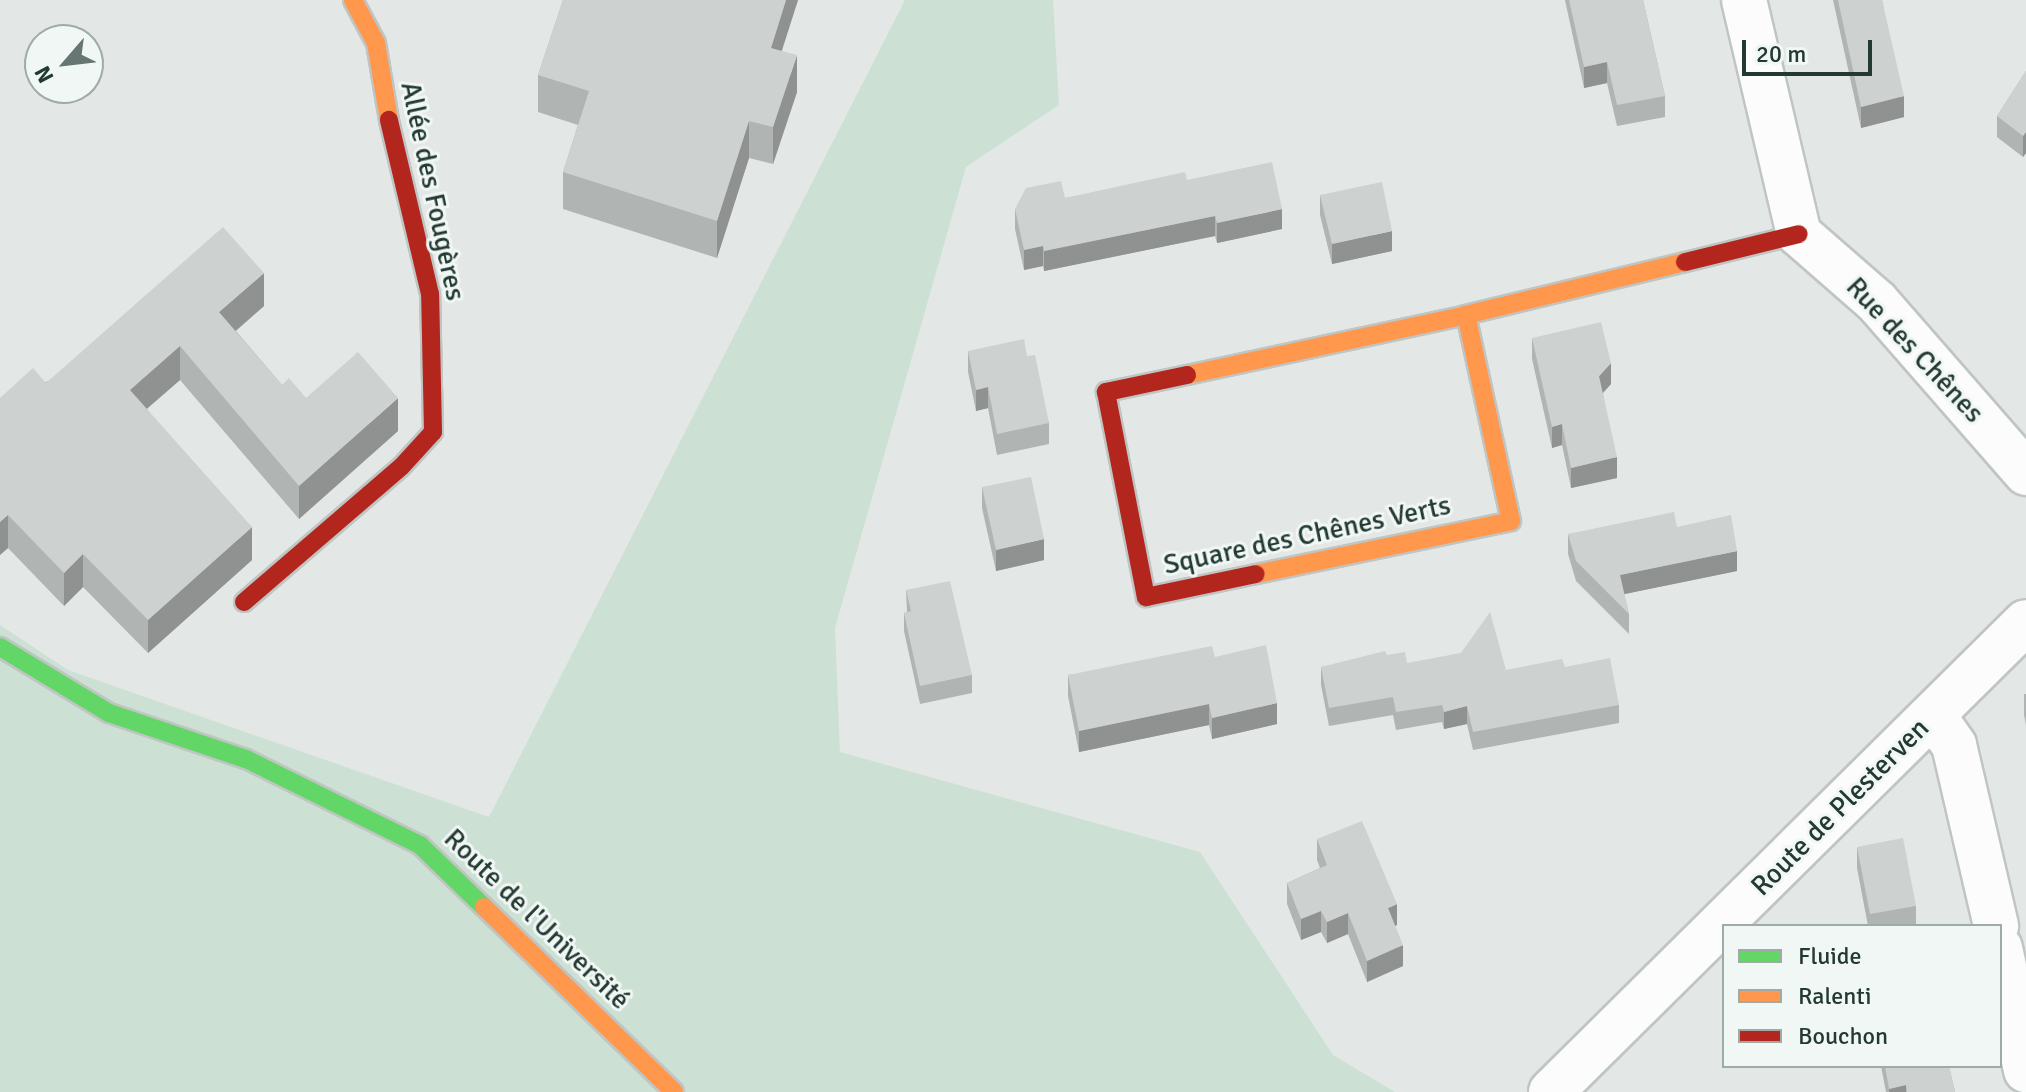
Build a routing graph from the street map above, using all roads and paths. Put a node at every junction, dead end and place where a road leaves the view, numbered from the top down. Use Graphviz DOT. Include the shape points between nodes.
graph roads {
  1 [pos="353,0"];
  2 [pos="1744,0"];
  3 [pos="1799,234"];
  4 [pos="1466,315"];
  5 [pos="2026,473"];
  6 [pos="244,602"];
  7 [pos="2026,622"];
  8 [pos="0,647"];
  9 [pos="1933,715"];
  10 [pos="1727,924"];
  11 [pos="1996,924"];
  12 [pos="1722,929"];
  13 [pos="2002,957"];
  14 [pos="2026,1070"];
  15 [pos="1569,1085"];
  16 [pos="674,1092"];
  1 -- 6 [label="street, Allée des Fougères" via="376,43 430,294 433,432 402,466"];
  2 -- 3 [label="street"];
  3 -- 4 [label="street, Square des Chênes Verts"];
  3 -- 5 [label="street, Rue des Chênes" via="1877,302"];
  4 -- 4 [label="street, Square des Chênes Verts" via="1511,521 1146,597 1106,392"];
  7 -- 9 [label="street, Route de Plesterven"];
  8 -- 16 [label="street, Route de l'Université" via="109,713 246,759 420,845"];
  9 -- 10 [label="street, Route de Plesterven"];
  9 -- 11 [label="street" via="1954,745"];
  12 -- 15 [label="street, Route de Plesterven"];
  13 -- 14 [label="street"];
}
